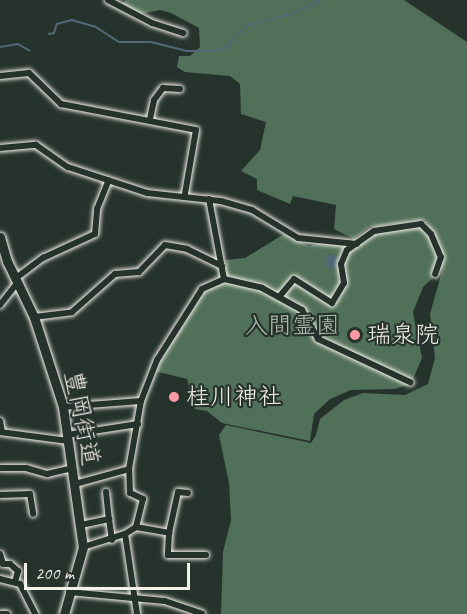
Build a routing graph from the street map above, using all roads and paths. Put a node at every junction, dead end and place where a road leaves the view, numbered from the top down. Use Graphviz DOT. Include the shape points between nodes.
graph roads {
  1 [pos="108,0"];
  2 [pos="123,0"];
  3 [pos="119,7"];
  4 [pos="183,33"];
  5 [pos="0,76"];
  6 [pos="180,89"];
  7 [pos="150,119"];
  8 [pos="0,148"];
  9 [pos="109,180"];
  10 [pos="185,194"];
  11 [pos="209,199"];
  12 [pos="0,237"];
  13 [pos="357,244"];
  14 [pos="222,266"];
  15 [pos="435,274"];
  16 [pos="224,279"];
  17 [pos="17,280"];
  18 [pos="279,297"];
  19 [pos="0,305"];
  20 [pos="34,317"];
  21 [pos="410,382"];
  22 [pos="141,401"];
  23 [pos="63,407"];
  24 [pos="0,421"];
  25 [pos="138,424"];
  26 [pos="1,432"];
  27 [pos="68,438"];
  28 [pos="0,468"];
  29 [pos="72,468"];
  30 [pos="129,469"];
  31 [pos="75,483"];
  32 [pos="106,492"];
  33 [pos="188,493"];
  34 [pos="0,495"];
  35 [pos="33,514"];
  36 [pos="109,519"];
  37 [pos="81,525"];
  38 [pos="136,527"];
  39 [pos="169,533"];
  40 [pos="125,534"];
  41 [pos="112,540"];
  42 [pos="83,547"];
  43 [pos="0,554"];
  44 [pos="206,555"];
  45 [pos="0,579"];
  46 [pos="15,582"];
  47 [pos="69,592"];
  48 [pos="135,601"];
  49 [pos="0,614"];
  50 [pos="7,614"];
  51 [pos="35,614"];
  52 [pos="64,614"];
  53 [pos="137,614"];
  54 [pos="202,614"];
  1 -- 3 [label="street"];
  2 -- 3 [label="street"];
  3 -- 4 [label="street"];
  5 -- 7 [label="street" via="25,72 61,104"];
  6 -- 7 [label="street" via="163,87 154,100"];
  7 -- 10 [label="street" via="196,130"];
  8 -- 9 [label="street" via="36,145 63,165"];
  9 -- 10 [label="street" via="159,196"];
  9 -- 17 [label="street" via="97,209 95,234 35,263"];
  10 -- 11 [label="street"];
  11 -- 13 [label="street" via="252,210 298,238"];
  11 -- 14 [label="street"];
  12 -- 17 [label="main road, 豊岡街道"];
  13 -- 15 [label="street" via="374,231 423,225 441,257"];
  13 -- 18 [label="street" via="347,250 341,264 344,283 333,303 294,279"];
  14 -- 16 [label="street"];
  14 -- 20 [label="street" via="187,249 165,245 139,272 115,274 72,312"];
  16 -- 18 [label="street"];
  16 -- 22 [label="street" via="212,282 193,301 177,333 157,360"];
  17 -- 19 [label="street"];
  17 -- 20 [label="main road, 豊岡街道"];
  18 -- 21 [label="street" via="302,310 318,339"];
  20 -- 23 [label="main road, 豊岡街道"];
  22 -- 23 [label="street"];
  22 -- 25 [label="street"];
  23 -- 27 [label="main road, 豊岡街道"];
  24 -- 26 [label="street"];
  25 -- 27 [label="street"];
  25 -- 30 [label="street"];
  26 -- 27 [label="street"];
  27 -- 29 [label="main road, 豊岡街道"];
  28 -- 29 [label="street" via="26,468 47,474"];
  29 -- 31 [label="main road, 豊岡街道"];
  30 -- 31 [label="street"];
  30 -- 38 [label="street" via="130,493 143,499"];
  31 -- 37 [label="main road, 豊岡街道"];
  32 -- 36 [label="street"];
  33 -- 39 [label="street" via="178,492"];
  34 -- 35 [label="street" via="30,494"];
  36 -- 37 [label="street"];
  36 -- 41 [label="street"];
  37 -- 42 [label="main road, 豊岡街道"];
  38 -- 39 [label="street"];
  38 -- 40 [label="street"];
  39 -- 44 [label="street" via="168,555"];
  40 -- 41 [label="street"];
  40 -- 48 [label="street"];
  41 -- 42 [label="street"];
  42 -- 47 [label="main road, 豊岡街道"];
  43 -- 46 [label="street" via="3,564 18,571"];
  45 -- 46 [label="street"];
  46 -- 51 [label="street" via="27,594"];
  47 -- 48 [label="street"];
  47 -- 52 [label="main road, 豊岡街道"];
  48 -- 53 [label="street"];
  48 -- 54 [label="street" via="165,601"];
  49 -- 50 [label="street"];
}
